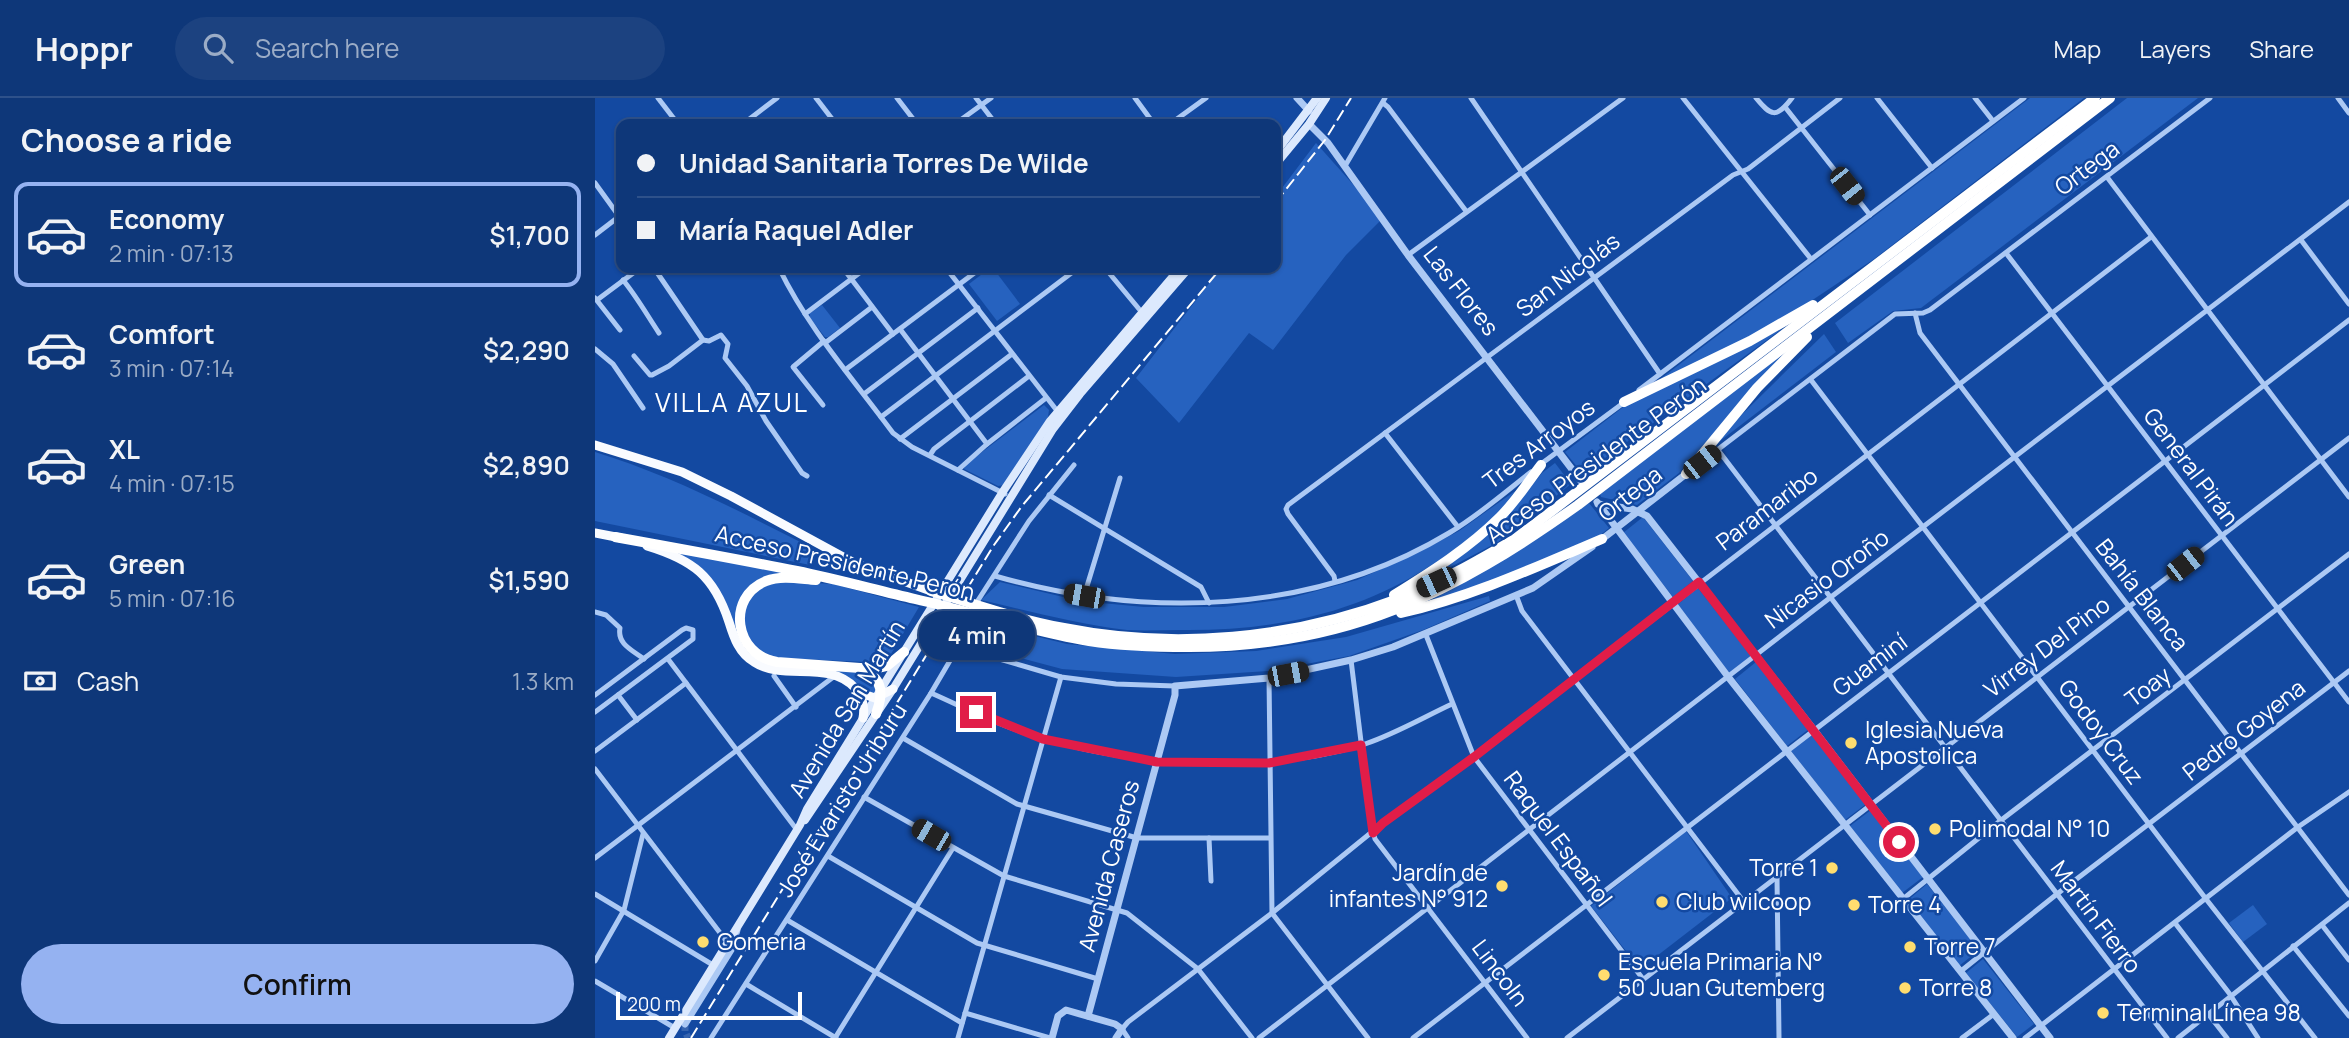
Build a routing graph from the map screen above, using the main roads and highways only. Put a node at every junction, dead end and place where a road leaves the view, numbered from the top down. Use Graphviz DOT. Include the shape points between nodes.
graph roads {
  1 [pos="1317,98"];
  2 [pos="1326,98"];
  3 [pos="2095,98"];
  4 [pos="2110,98"];
  5 [pos="1281,146"];
  6 [pos="1281,158"];
  7 [pos="1179,273"];
  8 [pos="1860,276"];
  9 [pos="1855,293"];
  10 [pos="1624,402"];
  11 [pos="595,445"];
  12 [pos="1541,465"];
  13 [pos="1686,474"];
  14 [pos="1604,477"];
  15 [pos="595,533"];
  16 [pos="615,537"];
  17 [pos="1602,539"];
  18 [pos="957,574"];
  19 [pos="849,583"];
  20 [pos="928,596"];
  21 [pos="1370,614"];
  22 [pos="904,652"];
  23 [pos="855,667"];
  24 [pos="858,692"];
  25 [pos="882,693"];
  26 [pos="876,714"];
  27 [pos="863,718"];
  28 [pos="799,827"];
  29 [pos="669,1038"];
  1 -- 5 [label="main road"];
  2 -- 6 [label="main road"];
  3 -- 8 [label="highway, Acceso Presidente Perón"];
  4 -- 9 [label="highway, Acceso Presidente Perón"];
  7 -- 18 [label="main road, Avenida San Martín" via="1061,414"];
  8 -- 10 [label="highway" via="1750,341"];
  8 -- 14 [label="highway, Acceso Presidente Perón"];
  9 -- 13 [label="highway" via="1787,355"];
  9 -- 14 [label="highway, Acceso Presidente Perón"];
  11 -- 20 [label="main road" via="683,472 848,560"];
  12 -- 21 [label="highway" via="1473,542"];
  14 -- 21 [label="highway, Acceso Presidente Perón" via="1515,538"];
  15 -- 16 [label="main road"];
  16 -- 19 [label="highway, Acceso Presidente Perón"];
  16 -- 24 [label="main road" via="698,569 718,596 739,648 757,664 836,675"];
  17 -- 21 [label="highway" via="1456,599"];
  18 -- 22 [label="main road, Avenida San Martín"];
  18 -- 25 [label="main road, Avenida San Martín"];
  19 -- 20 [label="highway, Acceso Presidente Perón"];
  19 -- 23 [label="highway" via="766,581 749,594 740,619 745,642 764,659"];
  20 -- 21 [label="highway, Acceso Presidente Perón" via="1063,628 1180,639 1268,633"];
  22 -- 23 [label="highway" via="887,666"];
  22 -- 25 [label="main road, Avenida San Martín"];
  23 -- 25 [label="highway" via="870,673"];
  24 -- 25 [label="main road" via="865,696"];
  24 -- 27 [label="main road"];
  25 -- 26 [label="highway"];
  25 -- 27 [label="main road, Avenida San Martín"];
  26 -- 28 [label="main road, Avenida San Martín"];
  27 -- 28 [label="main road, Avenida San Martín"];
  28 -- 29 [label="main road, Avenida San Martín"];
}
